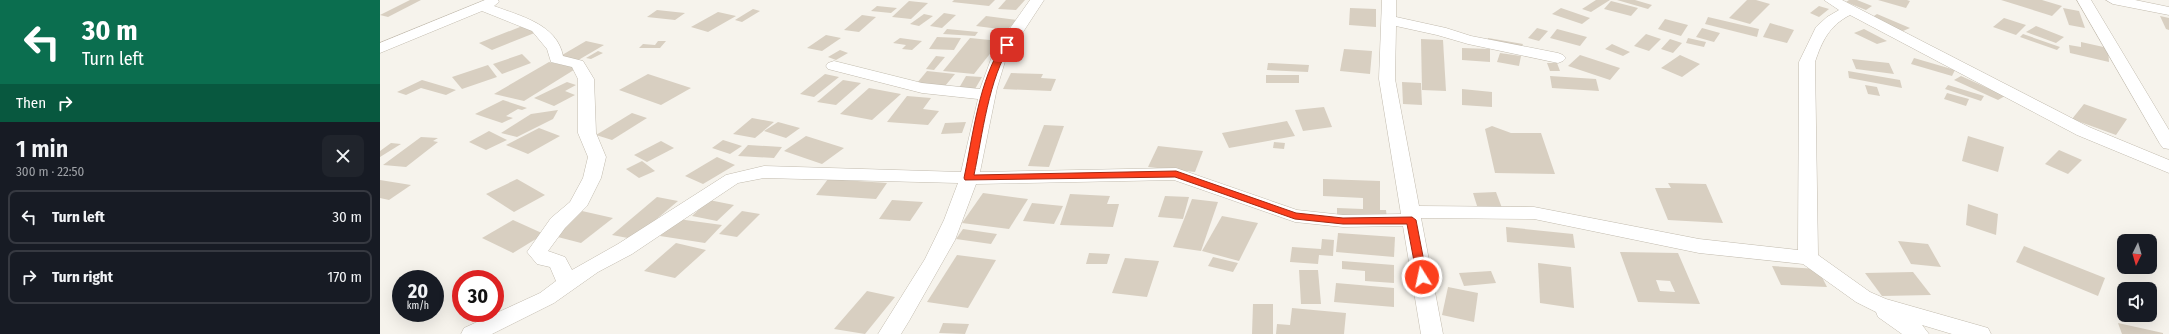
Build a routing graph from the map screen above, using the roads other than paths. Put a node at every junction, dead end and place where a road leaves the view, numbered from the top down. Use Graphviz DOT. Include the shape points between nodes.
graph roads {
  1 [pos="497,0"];
  2 [pos="1037,0"];
  3 [pos="1389,0"];
  4 [pos="1831,0"];
  5 [pos="2084,0"];
  6 [pos="2113,0"];
  7 [pos="481,6"];
  8 [pos="1849,10"];
  9 [pos="2169,11"];
  10 [pos="1388,20"];
  11 [pos="380,48"];
  12 [pos="1558,58"];
  13 [pos="834,66"];
  14 [pos="987,95"];
  15 [pos="2169,144"];
  16 [pos="2169,167"];
  17 [pos="969,178"];
  18 [pos="1411,216"];
  19 [pos="1808,258"];
  20 [pos="568,284"];
  21 [pos="1879,305"];
  22 [pos="472,334"];
  23 [pos="889,334"];
  24 [pos="1432,334"];
  25 [pos="1918,334"];
  26 [pos="1980,334"];
  1 -- 7 [label="street"];
  2 -- 14 [label="street" via="998,57"];
  3 -- 10 [label="street"];
  4 -- 8 [label="street"];
  5 -- 15 [label="street"];
  6 -- 9 [label="street"];
  7 -- 11 [label="street"];
  7 -- 20 [label="street" via="537,28 554,48 556,59 578,64 586,79 587,133 597,157 592,178 578,206 558,223 537,252 544,259 558,262"];
  8 -- 16 [label="street" via="2083,130"];
  8 -- 19 [label="street" via="1831,19 1818,34 1807,62"];
  10 -- 12 [label="street" via="1442,31 1468,40"];
  10 -- 18 [label="street" via="1387,80"];
  13 -- 14 [label="street" via="922,88"];
  14 -- 17 [label="street"];
  17 -- 18 [label="street" via="1176,174 1295,216 1343,221"];
  17 -- 20 [label="street" via="764,172 732,179"];
  17 -- 23 [label="street" via="945,242 909,305"];
  18 -- 19 [label="street" via="1534,213 1699,246"];
  18 -- 24 [label="street"];
  19 -- 21 [label="street" via="1863,297"];
  20 -- 22 [label="street" via="547,298"];
  21 -- 25 [label="street"];
  21 -- 26 [label="street"];
}
